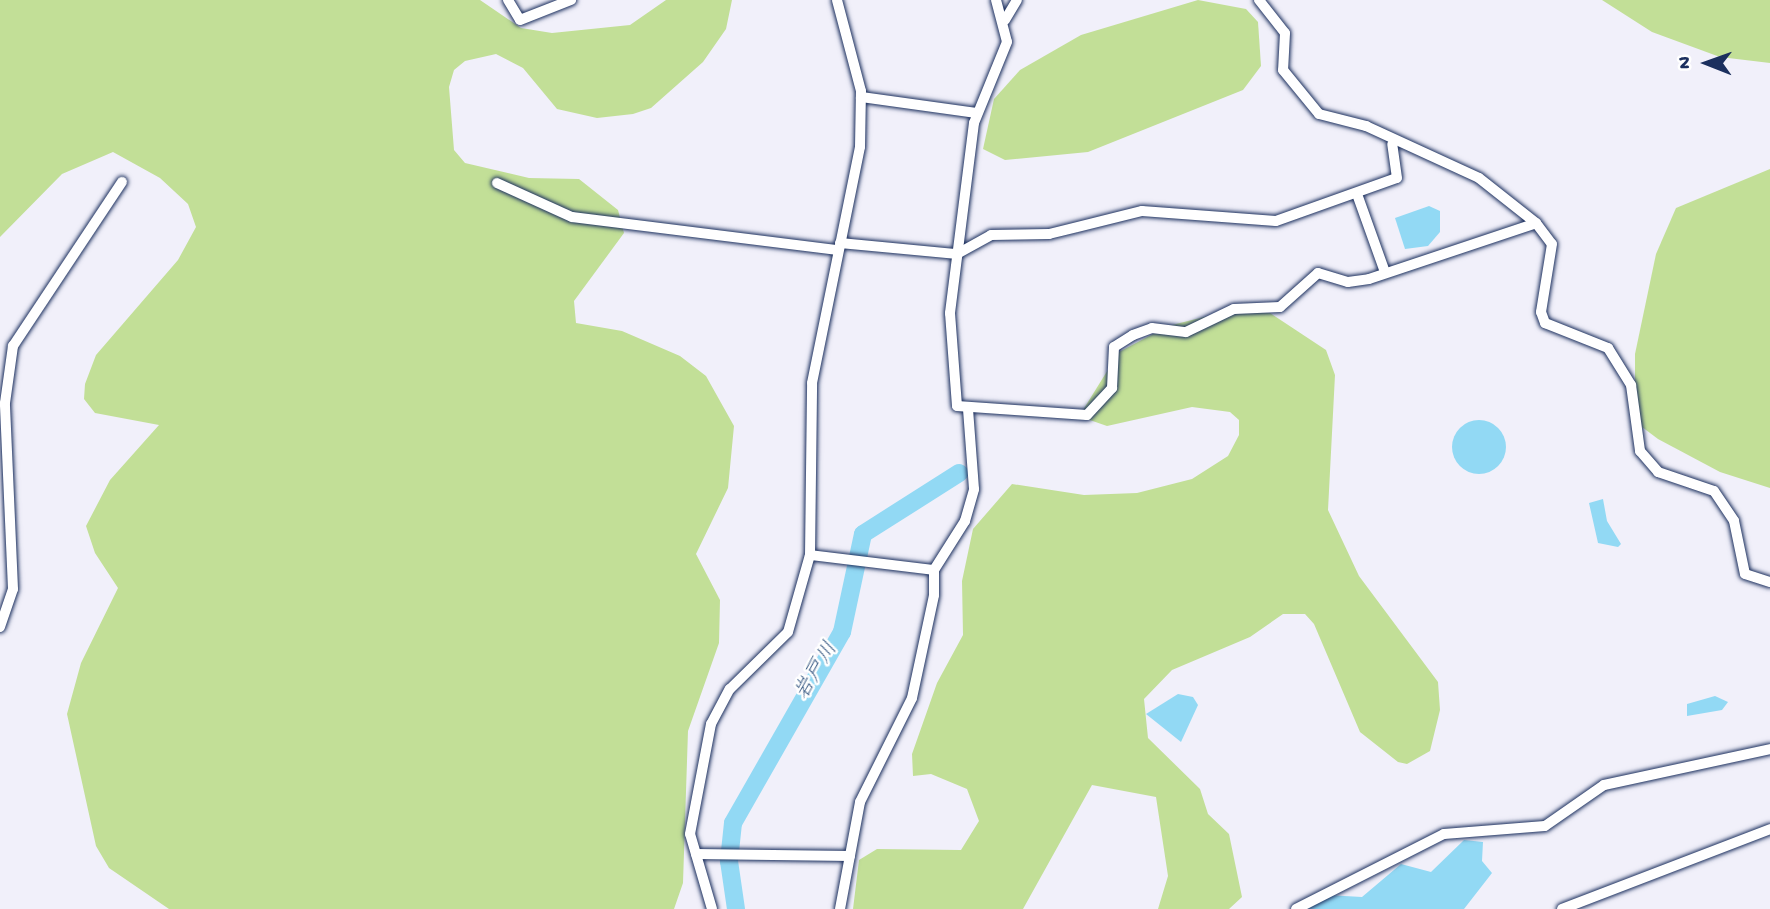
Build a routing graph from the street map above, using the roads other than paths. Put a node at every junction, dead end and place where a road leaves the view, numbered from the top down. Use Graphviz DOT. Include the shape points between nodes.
graph roads {
  1 [pos="508,0"];
  2 [pos="572,0"];
  3 [pos="837,0"];
  4 [pos="996,0"];
  5 [pos="1017,0"];
  6 [pos="1259,0"];
  7 [pos="1005,20"];
  8 [pos="861,97"];
  9 [pos="977,113"];
  10 [pos="1392,144"];
  11 [pos="122,182"];
  12 [pos="497,183"];
  13 [pos="1357,194"];
  14 [pos="1536,223"];
  15 [pos="839,246"];
  16 [pos="957,254"];
  17 [pos="1385,272"];
  18 [pos="968,410"];
  19 [pos="810,555"];
  20 [pos="933,569"];
  21 [pos="1770,582"];
  22 [pos="0,627"];
  23 [pos="1770,750"];
  24 [pos="1770,829"];
  25 [pos="696,854"];
  26 [pos="850,856"];
  27 [pos="712,909"];
  28 [pos="840,909"];
  29 [pos="1296,909"];
  30 [pos="1562,909"];
  1 -- 2 [label="street" via="520,20"];
  3 -- 8 [label="street"];
  4 -- 7 [label="street"];
  5 -- 7 [label="street"];
  6 -- 10 [label="street" via="1284,33 1283,70 1319,114 1366,126"];
  7 -- 9 [label="street" via="1006,50"];
  8 -- 9 [label="street"];
  8 -- 15 [label="street" via="860,147"];
  9 -- 16 [label="street"];
  10 -- 13 [label="street" via="1397,178"];
  10 -- 14 [label="street" via="1492,185"];
  11 -- 22 [label="street" via="13,346 5,403 13,589"];
  12 -- 15 [label="street" via="572,217"];
  13 -- 16 [label="street" via="1276,221 1142,211 1049,234 991,235"];
  13 -- 17 [label="street"];
  14 -- 17 [label="street"];
  14 -- 21 [label="street" via="1552,244 1541,312 1545,323 1608,348 1631,385 1640,451 1658,472 1714,491 1734,521 1745,574"];
  15 -- 16 [label="street"];
  15 -- 19 [label="street" via="812,383"];
  16 -- 18 [label="street" via="952,380 957,406"];
  17 -- 18 [label="street" via="1356,282 1318,273 1280,307 1234,309 1186,332 1152,328 1133,335 1114,346 1112,388 1087,415"];
  18 -- 20 [label="street" via="974,489 965,521"];
  19 -- 20 [label="street"];
  19 -- 25 [label="street" via="788,632 730,689 712,724 691,813"];
  20 -- 26 [label="street" via="934,595 912,698 860,802"];
  23 -- 29 [label="street" via="1604,785 1545,826 1444,834"];
  24 -- 30 [label="street"];
  25 -- 26 [label="street"];
  25 -- 27 [label="street"];
  26 -- 28 [label="street"];
}
